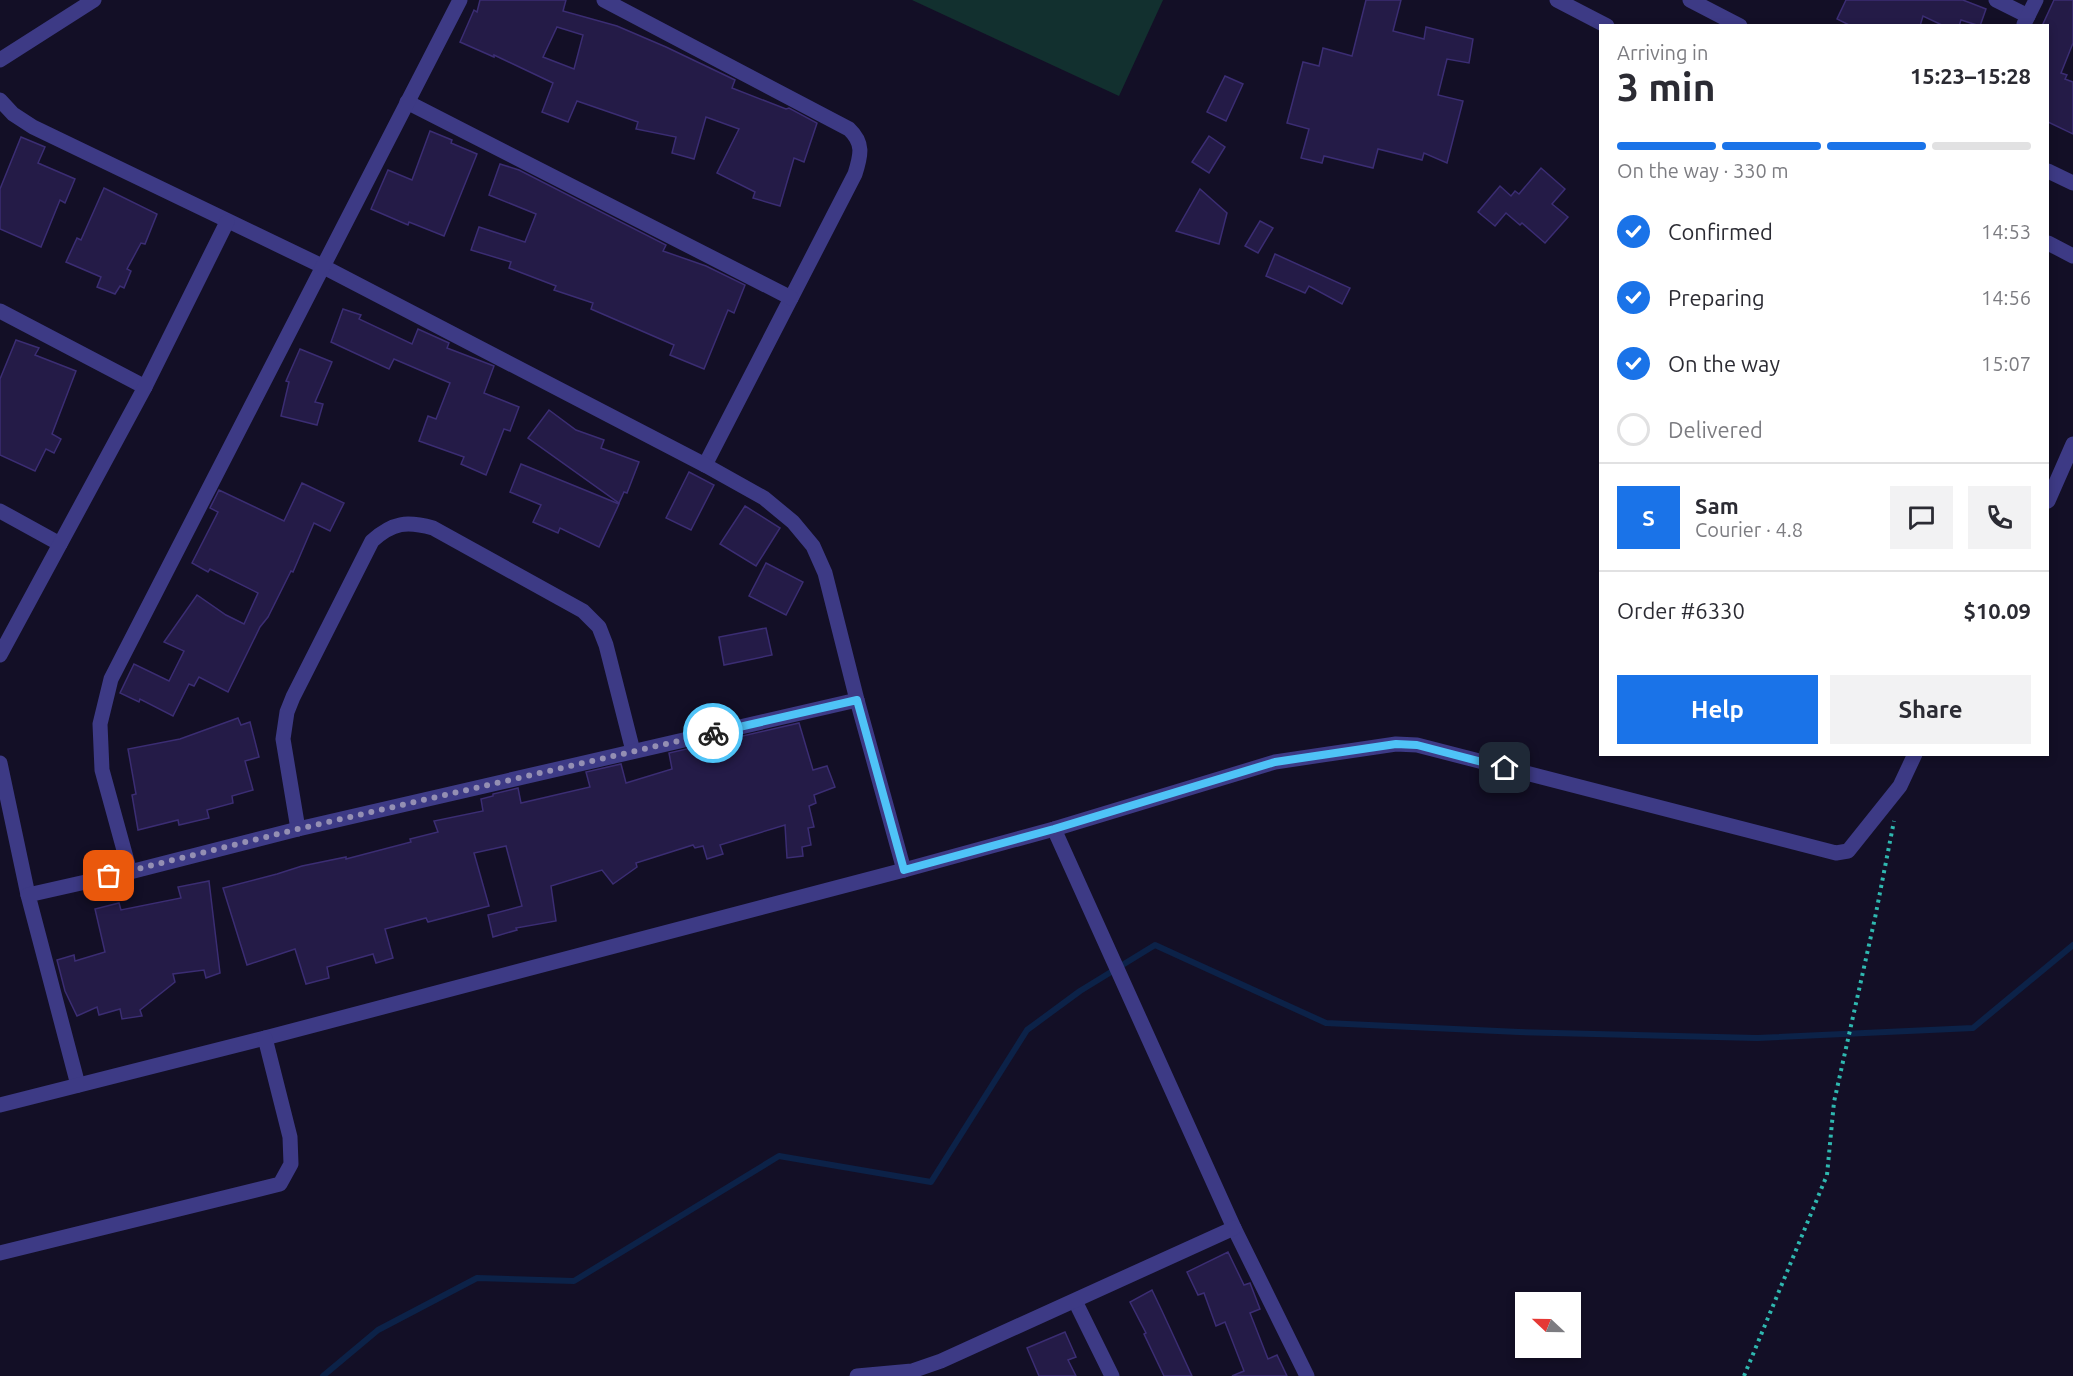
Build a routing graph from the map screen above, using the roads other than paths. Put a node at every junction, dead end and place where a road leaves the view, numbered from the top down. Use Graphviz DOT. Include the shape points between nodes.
graph roads {
  1 [pos="94,0"];
  2 [pos="460,0"];
  3 [pos="604,0"];
  4 [pos="1557,0"];
  5 [pos="1690,0"];
  6 [pos="1996,0"];
  7 [pos="2036,0"];
  8 [pos="2026,21"];
  9 [pos="1603,24"];
  10 [pos="1736,24"];
  11 [pos="0,60"];
  12 [pos="0,100"];
  13 [pos="407,102"];
  14 [pos="2049,171"];
  15 [pos="2073,183"];
  16 [pos="227,222"];
  17 [pos="2049,244"];
  18 [pos="2073,256"];
  19 [pos="322,266"];
  20 [pos="791,298"];
  21 [pos="0,311"];
  22 [pos="145,387"];
  23 [pos="2073,444"];
  24 [pos="705,465"];
  25 [pos="2049,499"];
  26 [pos="0,511"];
  27 [pos="60,544"];
  28 [pos="0,656"];
  29 [pos="857,700"];
  30 [pos="633,751"];
  31 [pos="1913,756"];
  32 [pos="0,766"];
  33 [pos="298,829"];
  34 [pos="1054,829"];
  35 [pos="904,870"];
  36 [pos="130,872"];
  37 [pos="28,895"];
  38 [pos="265,1038"];
  39 [pos="78,1085"];
  40 [pos="0,1105"];
  41 [pos="1234,1228"];
  42 [pos="0,1253"];
  43 [pos="1076,1300"];
  44 [pos="913,1373"];
  45 [pos="857,1376"];
  46 [pos="1112,1376"];
  47 [pos="1307,1376"];
  1 -- 11 [label="street"];
  2 -- 13 [label="street"];
  3 -- 20 [label="street" via="857,136 860,147 855,174"];
  4 -- 9 [label="street"];
  5 -- 10 [label="street"];
  6 -- 8 [label="street"];
  7 -- 8 [label="street"];
  12 -- 16 [label="street" via="33,127"];
  13 -- 19 [label="street"];
  13 -- 20 [label="street"];
  14 -- 15 [label="street"];
  16 -- 19 [label="street"];
  16 -- 22 [label="street"];
  17 -- 18 [label="street"];
  19 -- 24 [label="street"];
  19 -- 36 [label="street" via="111,679 104,700 100,724 102,770"];
  20 -- 24 [label="street"];
  21 -- 22 [label="street"];
  22 -- 27 [label="street"];
  23 -- 25 [label="street"];
  24 -- 29 [label="street" via="764,498 793,522 813,546 825,573"];
  26 -- 27 [label="street"];
  27 -- 28 [label="street"];
  29 -- 30 [label="street"];
  29 -- 35 [label="street"];
  30 -- 33 [label="street"];
  30 -- 33 [label="street" via="606,645 599,627 583,611 433,528 416,523 394,525 372,541 287,712 283,739"];
  31 -- 34 [label="street" via="1900,786 1848,851 1836,853 1417,745 1396,744 1275,762"];
  32 -- 37 [label="street"];
  33 -- 36 [label="street"];
  34 -- 35 [label="street"];
  34 -- 41 [label="street"];
  35 -- 38 [label="street"];
  36 -- 37 [label="street"];
  37 -- 39 [label="street"];
  38 -- 39 [label="street"];
  38 -- 42 [label="street" via="290,1137 291,1164 280,1184"];
  39 -- 40 [label="street"];
  41 -- 43 [label="street"];
  41 -- 47 [label="street"];
  43 -- 44 [label="street"];
  43 -- 46 [label="street"];
  44 -- 45 [label="street"];
}
